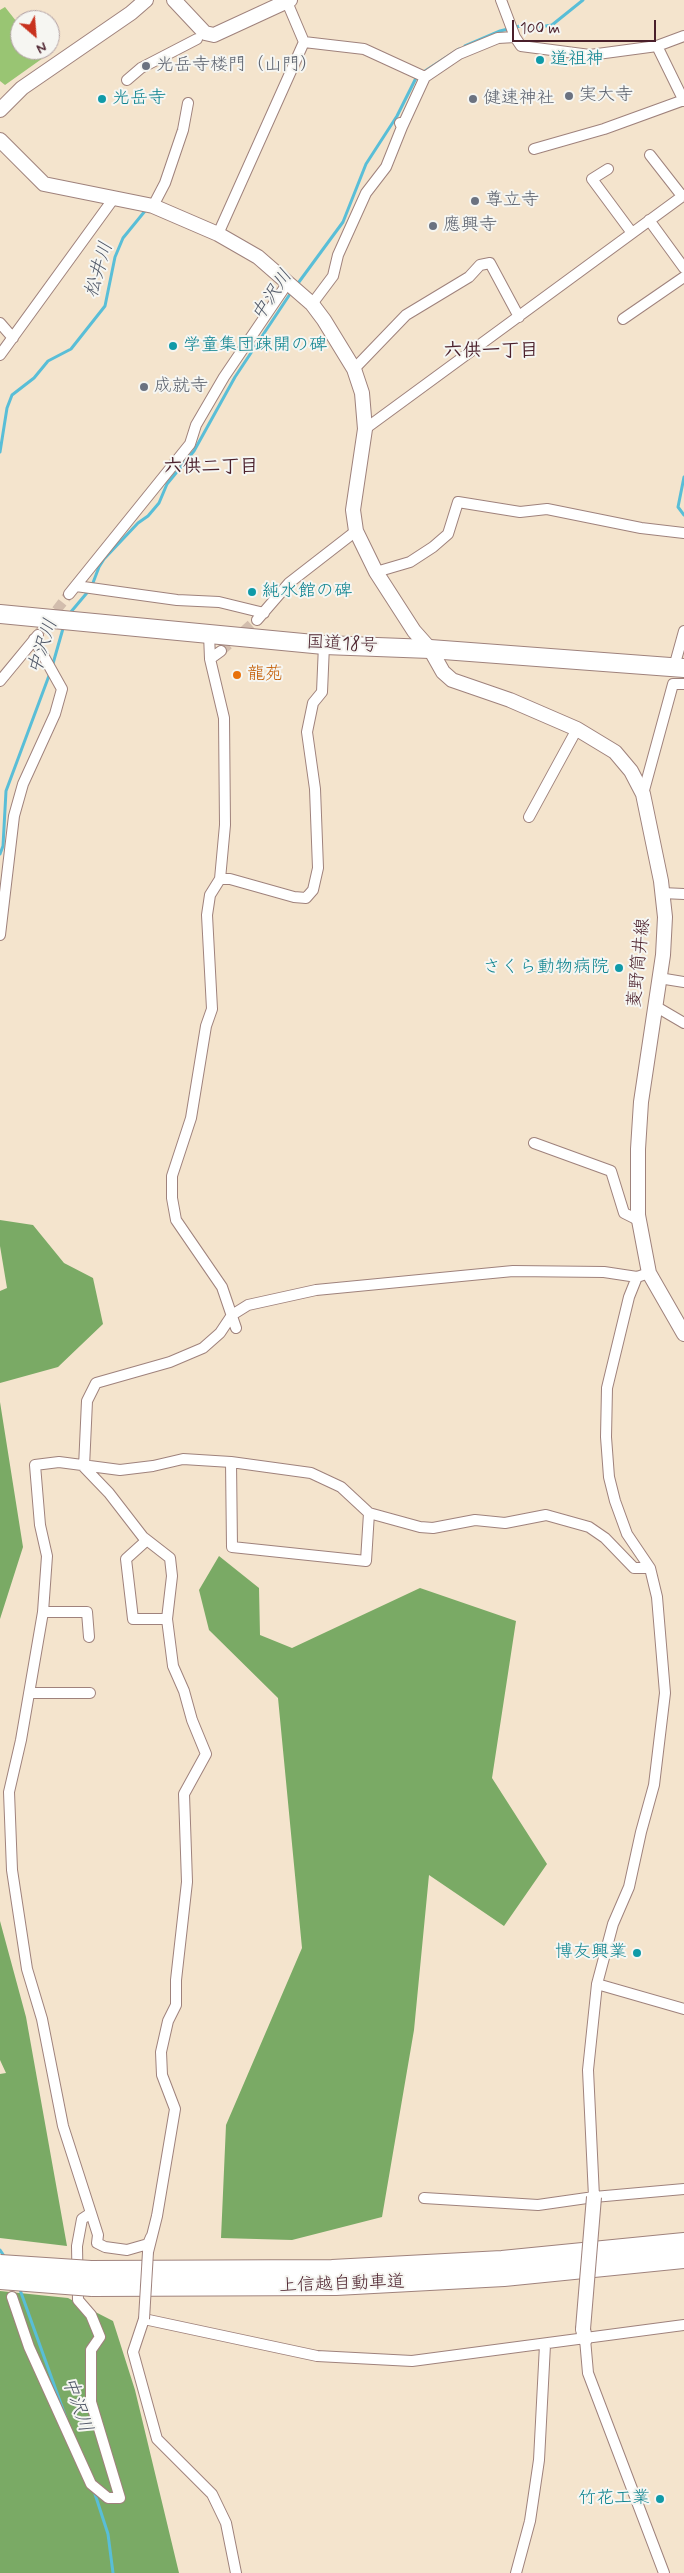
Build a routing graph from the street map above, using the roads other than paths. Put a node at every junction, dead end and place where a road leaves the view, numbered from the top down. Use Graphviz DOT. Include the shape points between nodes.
graph roads {
  1 [pos="146,0"];
  2 [pos="174,0"];
  3 [pos="501,0"];
  4 [pos="288,1"];
  5 [pos="514,34"];
  6 [pos="684,36"];
  7 [pos="197,39"];
  8 [pos="304,42"];
  9 [pos="657,46"];
  10 [pos="424,77"];
  11 [pos="127,80"];
  12 [pos="684,101"];
  13 [pos="188,103"];
  14 [pos="0,110"];
  15 [pos="0,140"];
  16 [pos="534,150"];
  17 [pos="650,155"];
  18 [pos="608,169"];
  19 [pos="683,195"];
  20 [pos="114,198"];
  21 [pos="151,205"];
  22 [pos="649,220"];
  23 [pos="632,232"];
  24 [pos="218,234"];
  25 [pos="684,268"];
  26 [pos="684,277"];
  27 [pos="291,288"];
  28 [pos="312,304"];
  29 [pos="519,317"];
  30 [pos="623,319"];
  31 [pos="0,323"];
  32 [pos="13,338"];
  33 [pos="0,354"];
  34 [pos="354,369"];
  35 [pos="365,429"];
  36 [pos="356,531"];
  37 [pos="684,533"];
  38 [pos="376,572"];
  39 [pos="81,587"];
  40 [pos="69,594"];
  41 [pos="264,612"];
  42 [pos="0,614"];
  43 [pos="257,620"];
  44 [pos="684,630"];
  45 [pos="209,634"];
  46 [pos="324,645"];
  47 [pos="430,649"];
  48 [pos="221,651"];
  49 [pos="210,659"];
  50 [pos="679,667"];
  51 [pos="0,681"];
  52 [pos="684,684"];
  53 [pos="577,729"];
  54 [pos="643,794"];
  55 [pos="529,817"];
  56 [pos="220,879"];
  57 [pos="662,893"];
  58 [pos="684,894"];
  59 [pos="0,935"];
  60 [pos="659,978"];
  61 [pos="684,982"];
  62 [pos="655,1006"];
  63 [pos="684,1023"];
  64 [pos="534,1143"];
  65 [pos="638,1220"];
  66 [pos="643,1274"];
  67 [pos="232,1315"];
  68 [pos="236,1328"];
  69 [pos="684,1334"];
  70 [pos="231,1462"];
  71 [pos="84,1467"];
  72 [pos="369,1513"];
  73 [pos="148,1540"];
  74 [pos="650,1568"];
  75 [pos="43,1612"];
  76 [pos="167,1619"];
  77 [pos="89,1637"];
  78 [pos="29,1693"];
  79 [pos="90,1694"];
  80 [pos="597,1984"];
  81 [pos="684,2009"];
  82 [pos="684,2189"];
  83 [pos="594,2197"];
  84 [pos="424,2198"];
  85 [pos="91,2213"];
  86 [pos="157,2216"];
  87 [pos="684,2242"];
  88 [pos="684,2260"];
  89 [pos="0,2264"];
  90 [pos="92,2278"];
  91 [pos="0,2280"];
  92 [pos="12,2297"];
  93 [pos="144,2319"];
  94 [pos="684,2325"];
  95 [pos="584,2334"];
  96 [pos="545,2345"];
  97 [pos="236,2573"];
  98 [pos="516,2573"];
  99 [pos="664,2573"];
  1 -- 14 [label="main road" via="22,88"];
  2 -- 4 [label="main road" via="205,33 214,35"];
  3 -- 5 [label="street"];
  4 -- 8 [label="street"];
  5 -- 9 [label="street" via="521,46 590,55"];
  5 -- 10 [label="street" via="459,54"];
  6 -- 9 [label="street"];
  7 -- 11 [label="street" via="141,68"];
  8 -- 10 [label="street" via="364,49"];
  8 -- 24 [label="street"];
  9 -- 12 [label="street"];
  10 -- 28 [label="street" via="401,125 386,167 366,193 338,255 333,276"];
  12 -- 16 [label="street"];
  13 -- 21 [label="street" via="183,130 165,183"];
  15 -- 20 [label="main road" via="44,184"];
  17 -- 19 [label="street"];
  18 -- 23 [label="street" via="592,179"];
  19 -- 22 [label="street"];
  20 -- 21 [label="main road"];
  20 -- 32 [label="street"];
  21 -- 24 [label="main road"];
  22 -- 23 [label="street"];
  22 -- 25 [label="street"];
  23 -- 29 [label="street"];
  24 -- 27 [label="main road" via="258,258"];
  26 -- 30 [label="street"];
  27 -- 28 [label="main road"];
  27 -- 39 [label="street" via="224,376 196,425 190,444"];
  28 -- 34 [label="main road"];
  29 -- 34 [label="street" via="490,263 480,265 470,276 406,315"];
  29 -- 35 [label="street"];
  31 -- 32 [label="street"];
  32 -- 33 [label="street"];
  34 -- 35 [label="main road" via="362,393"];
  35 -- 36 [label="main road" via="353,510"];
  36 -- 38 [label="main road, 菱野筒井線"];
  36 -- 41 [label="street" via="289,583"];
  37 -- 38 [label="street" via="547,509 520,512 458,502 448,534 434,547 410,562"];
  38 -- 47 [label="main road, 菱野筒井線" via="414,631"];
  39 -- 40 [label="street"];
  39 -- 41 [label="street" via="177,600 220,602"];
  41 -- 43 [label="street"];
  42 -- 45 [label="highway, 国道18号"];
  44 -- 50 [label="street"];
  45 -- 46 [label="highway, 国道18号"];
  45 -- 49 [label="street"];
  46 -- 47 [label="highway, 国道18号"];
  46 -- 56 [label="street" via="322,692 313,703 308,732 315,789 318,868 313,890 306,898 294,897"];
  47 -- 50 [label="highway, 国道18号"];
  47 -- 53 [label="main road, 菱野筒井線" via="443,672 452,680 510,700"];
  48 -- 49 [label="street"];
  49 -- 56 [label="street" via="224,718 225,826"];
  51 -- 59 [label="street" via="36,637 62,689 55,714 23,784 14,816"];
  52 -- 54 [label="street" via="673,684"];
  53 -- 54 [label="main road, 菱野筒井線" via="616,752"];
  53 -- 55 [label="street"];
  54 -- 57 [label="main road, 菱野筒井線"];
  56 -- 67 [label="street" via="210,895 207,915 212,1009 206,1026 191,1118 172,1176 172,1198 176,1220 222,1287"];
  57 -- 58 [label="street"];
  57 -- 60 [label="main road, 菱野筒井線" via="665,917"];
  60 -- 61 [label="street"];
  60 -- 62 [label="main road, 菱野筒井線"];
  62 -- 63 [label="street"];
  62 -- 65 [label="main road, 菱野筒井線" via="640,1111"];
  64 -- 65 [label="street" via="611,1171 624,1212"];
  65 -- 66 [label="main road, 菱野筒井線"];
  66 -- 67 [label="street" via="495,1272 316,1290 248,1305"];
  66 -- 69 [label="main road, 菱野筒井線"];
  66 -- 74 [label="street" via="629,1297 607,1388 606,1437 609,1477 615,1502 627,1534"];
  67 -- 68 [label="street"];
  67 -- 71 [label="street" via="220,1333 203,1348 170,1362 96,1382 87,1401"];
  70 -- 71 [label="street" via="183,1459 120,1470"];
  70 -- 72 [label="street" via="311,1473 341,1487"];
  70 -- 72 [label="street" via="232,1547 366,1561"];
  71 -- 73 [label="street"];
  71 -- 75 [label="street" via="59,1462 35,1465 40,1525 47,1556"];
  72 -- 74 [label="street" via="433,1528 475,1520 505,1523 546,1514 589,1526 634,1568"];
  73 -- 76 [label="street" via="170,1558 172,1576"];
  73 -- 76 [label="street" via="126,1559 133,1619"];
  74 -- 80 [label="street" via="657,1597 664,1673 658,1763 629,1887 613,1924"];
  75 -- 77 [label="street" via="87,1612"];
  75 -- 78 [label="street"];
  76 -- 86 [label="street" via="174,1666 206,1754 184,1794 187,1882 176,2004 160,2052 162,2075 175,2109"];
  78 -- 79 [label="street"];
  78 -- 85 [label="street" via="9,1792 12,1870 27,1969 42,2020 63,2126"];
  80 -- 81 [label="street"];
  80 -- 83 [label="street" via="588,2070"];
  82 -- 83 [label="street"];
  83 -- 84 [label="street" via="538,2205"];
  83 -- 95 [label="main road, bridge"];
  85 -- 86 [label="street" via="98,2235 97,2243 127,2250 148,2244"];
  85 -- 92 [label="street" via="82,2219 77,2246 78,2300 90,2315 100,2337 91,2350 91,2402 120,2498 108,2498 91,2484 28,2347"];
  86 -- 93 [label="street, bridge" via="148,2252"];
  87 -- 90 [label="highway, 上信越自動車道" via="512,2259"];
  88 -- 90 [label="highway, 上信越自動車道" via="504,2276 336,2286"];
  89 -- 90 [label="highway, 上信越自動車道, bridge"];
  90 -- 91 [label="highway, 上信越自動車道, bridge"];
  93 -- 96 [label="street" via="317,2356 412,2361"];
  93 -- 97 [label="street" via="133,2352 156,2439 212,2494 226,2523"];
  94 -- 95 [label="street"];
  95 -- 96 [label="street"];
  95 -- 99 [label="street" via="588,2373"];
  96 -- 98 [label="street" via="539,2460 530,2521"];
}
